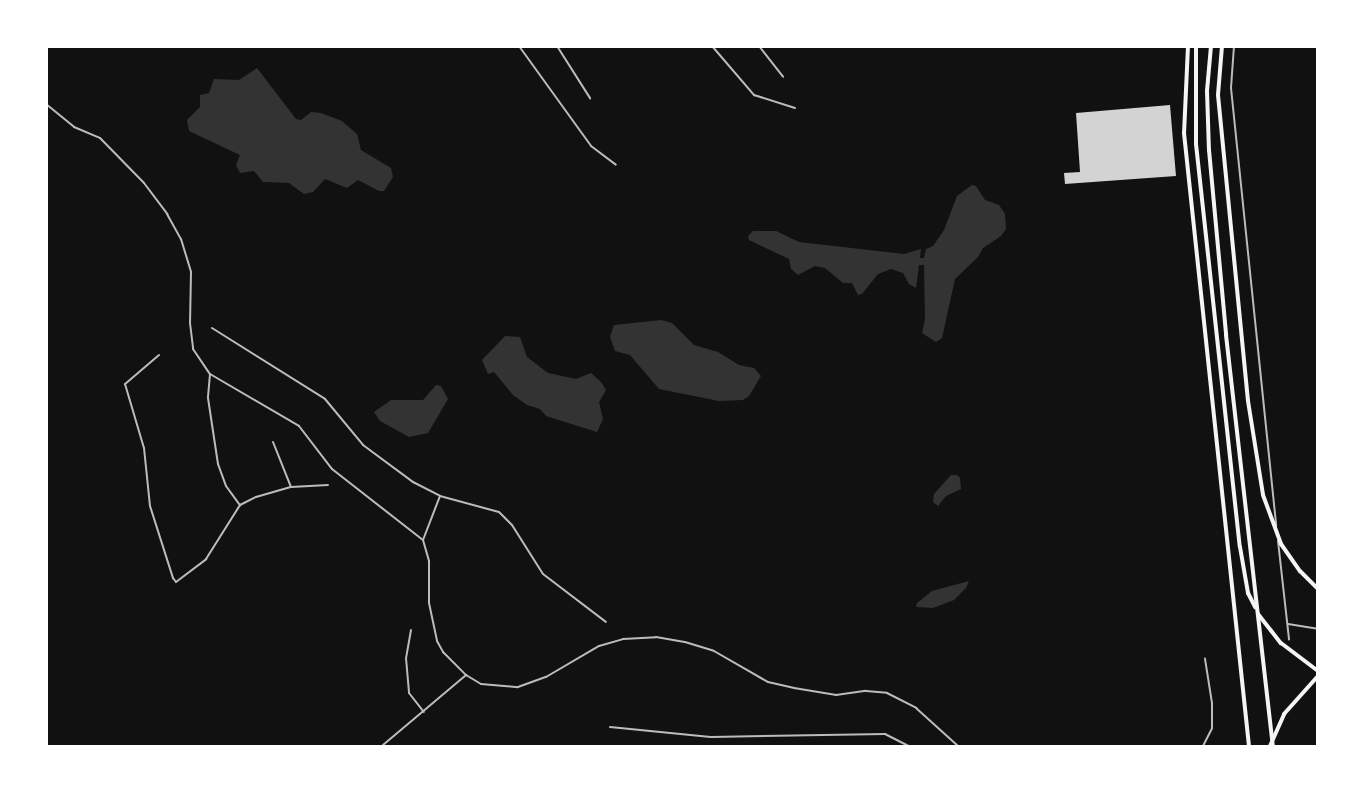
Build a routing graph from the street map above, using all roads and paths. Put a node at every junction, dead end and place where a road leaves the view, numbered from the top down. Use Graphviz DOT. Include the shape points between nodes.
graph roads {
  1 [pos="519,46"];
  2 [pos="557,46"];
  3 [pos="712,46"];
  4 [pos="759,46"];
  5 [pos="1188,46"];
  6 [pos="1196,46"];
  7 [pos="1211,46"];
  8 [pos="1222,46"];
  9 [pos="1234,46"];
  10 [pos="783,77"];
  11 [pos="590,98"];
  12 [pos="46,104"];
  13 [pos="795,108"];
  14 [pos="616,165"];
  15 [pos="212,328"];
  16 [pos="159,355"];
  17 [pos="210,374"];
  18 [pos="273,442"];
  19 [pos="328,484"];
  20 [pos="291,486"];
  21 [pos="440,496"];
  22 [pos="240,505"];
  23 [pos="423,540"];
  24 [pos="1317,589"];
  25 [pos="606,622"];
  26 [pos="1288,624"];
  27 [pos="1317,629"];
  28 [pos="411,630"];
  29 [pos="1289,639"];
  30 [pos="1205,659"];
  31 [pos="1317,671"];
  32 [pos="466,675"];
  33 [pos="1317,676"];
  34 [pos="424,712"];
  35 [pos="610,727"];
  36 [pos="383,744"];
  37 [pos="909,747"];
  38 [pos="958,747"];
  39 [pos="1203,747"];
  40 [pos="1249,747"];
  41 [pos="1272,747"];
  1 -- 14 [label="street" via="591,146"];
  2 -- 11 [label="street"];
  3 -- 13 [label="street" via="754,95"];
  4 -- 10 [label="street"];
  5 -- 40 [label="main road" via="1184,133"];
  6 -- 31 [label="main road" via="1194,103 1201,189 1248,593 1281,643"];
  7 -- 41 [label="main road" via="1209,150"];
  8 -- 24 [label="main road" via="1219,107 1248,401 1263,495 1281,544"];
  9 -- 26 [label="street" via="1231,88"];
  12 -- 17 [label="street" via="74,127 100,138 144,183 167,214 181,238 191,272 193,349"];
  15 -- 21 [label="street" via="325,399 363,445 413,482"];
  16 -- 22 [label="street" via="125,384 144,448 150,507 177,582 206,559"];
  17 -- 22 [label="street" via="208,398 218,464 226,486"];
  17 -- 23 [label="street" via="298,426 332,469"];
  18 -- 20 [label="street"];
  19 -- 20 [label="street"];
  20 -- 22 [label="street"];
  21 -- 23 [label="street"];
  21 -- 25 [label="street" via="499,512 512,525 543,574"];
  23 -- 32 [label="street" via="429,561 429,603 437,641"];
  26 -- 27 [label="street"];
  26 -- 29 [label="street"];
  28 -- 34 [label="street" via="406,658 409,693"];
  30 -- 39 [label="street" via="1212,728"];
  32 -- 34 [label="street"];
  32 -- 38 [label="street" via="481,684 518,687 599,646 623,639 656,637 714,651 768,682 808,692 887,693 916,708"];
  33 -- 41 [label="main road" via="1284,714"];
  34 -- 36 [label="street"];
  35 -- 37 [label="street" via="711,738 885,734"];
}
